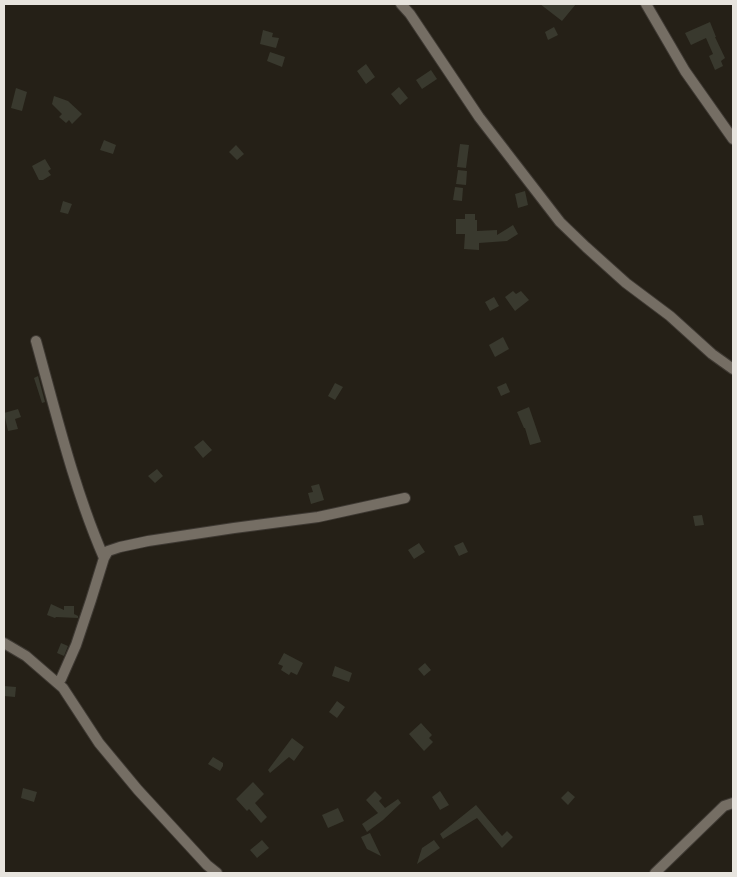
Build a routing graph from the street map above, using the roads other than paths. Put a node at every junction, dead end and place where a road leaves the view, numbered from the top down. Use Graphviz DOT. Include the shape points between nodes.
graph roads {
  1 [pos="401,4"];
  2 [pos="646,4"];
  3 [pos="733,139"];
  4 [pos="36,341"];
  5 [pos="733,369"];
  6 [pos="405,498"];
  7 [pos="104,558"];
  8 [pos="4,643"];
  9 [pos="57,682"];
  10 [pos="733,803"];
  11 [pos="217,873"];
  12 [pos="655,873"];
  1 -- 5 [label="street" via="479,117 560,222 626,283"];
  2 -- 3 [label="street" via="685,71"];
  4 -- 7 [label="street" via="87,517"];
  6 -- 7 [label="street" via="318,517 148,541 112,549"];
  7 -- 9 [label="street" via="76,645"];
  8 -- 9 [label="street" via="26,656"];
  9 -- 11 [label="street" via="138,790"];
  10 -- 12 [label="street" via="724,806"];
}
